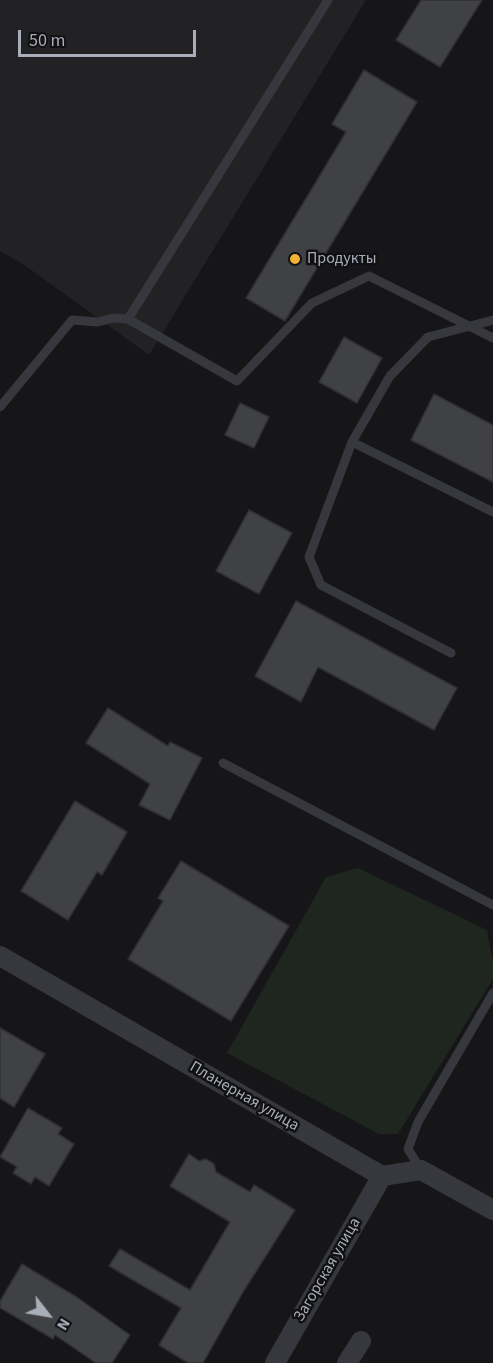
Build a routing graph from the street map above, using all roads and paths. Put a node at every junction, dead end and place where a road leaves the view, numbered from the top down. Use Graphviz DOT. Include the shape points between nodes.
graph roads {
  1 [pos="328,0"];
  2 [pos="128,319"];
  3 [pos="493,320"];
  4 [pos="468,326"];
  5 [pos="493,338"];
  6 [pos="0,407"];
  7 [pos="352,442"];
  8 [pos="493,512"];
  9 [pos="451,653"];
  10 [pos="223,763"];
  11 [pos="493,905"];
  12 [pos="0,956"];
  13 [pos="493,993"];
  14 [pos="421,1170"];
  15 [pos="382,1176"];
  16 [pos="493,1210"];
  17 [pos="360,1341"];
  18 [pos="275,1363"];
  19 [pos="347,1363"];
  1 -- 2 [label="lane"];
  2 -- 4 [label="lane" via="237,381 312,303 369,276"];
  2 -- 6 [label="lane" via="72,320"];
  3 -- 4 [label="lane"];
  4 -- 5 [label="lane"];
  4 -- 7 [label="lane" via="428,338 390,376"];
  7 -- 8 [label="lane"];
  7 -- 9 [label="lane" via="309,557 321,585"];
  10 -- 11 [label="lane"];
  12 -- 15 [label="street, Планерная улица"];
  13 -- 14 [label="lane" via="418,1122 408,1149"];
  14 -- 15 [label="street"];
  14 -- 16 [label="street"];
  15 -- 18 [label="street, Загорская улица"];
  17 -- 19 [label="street"];
}
